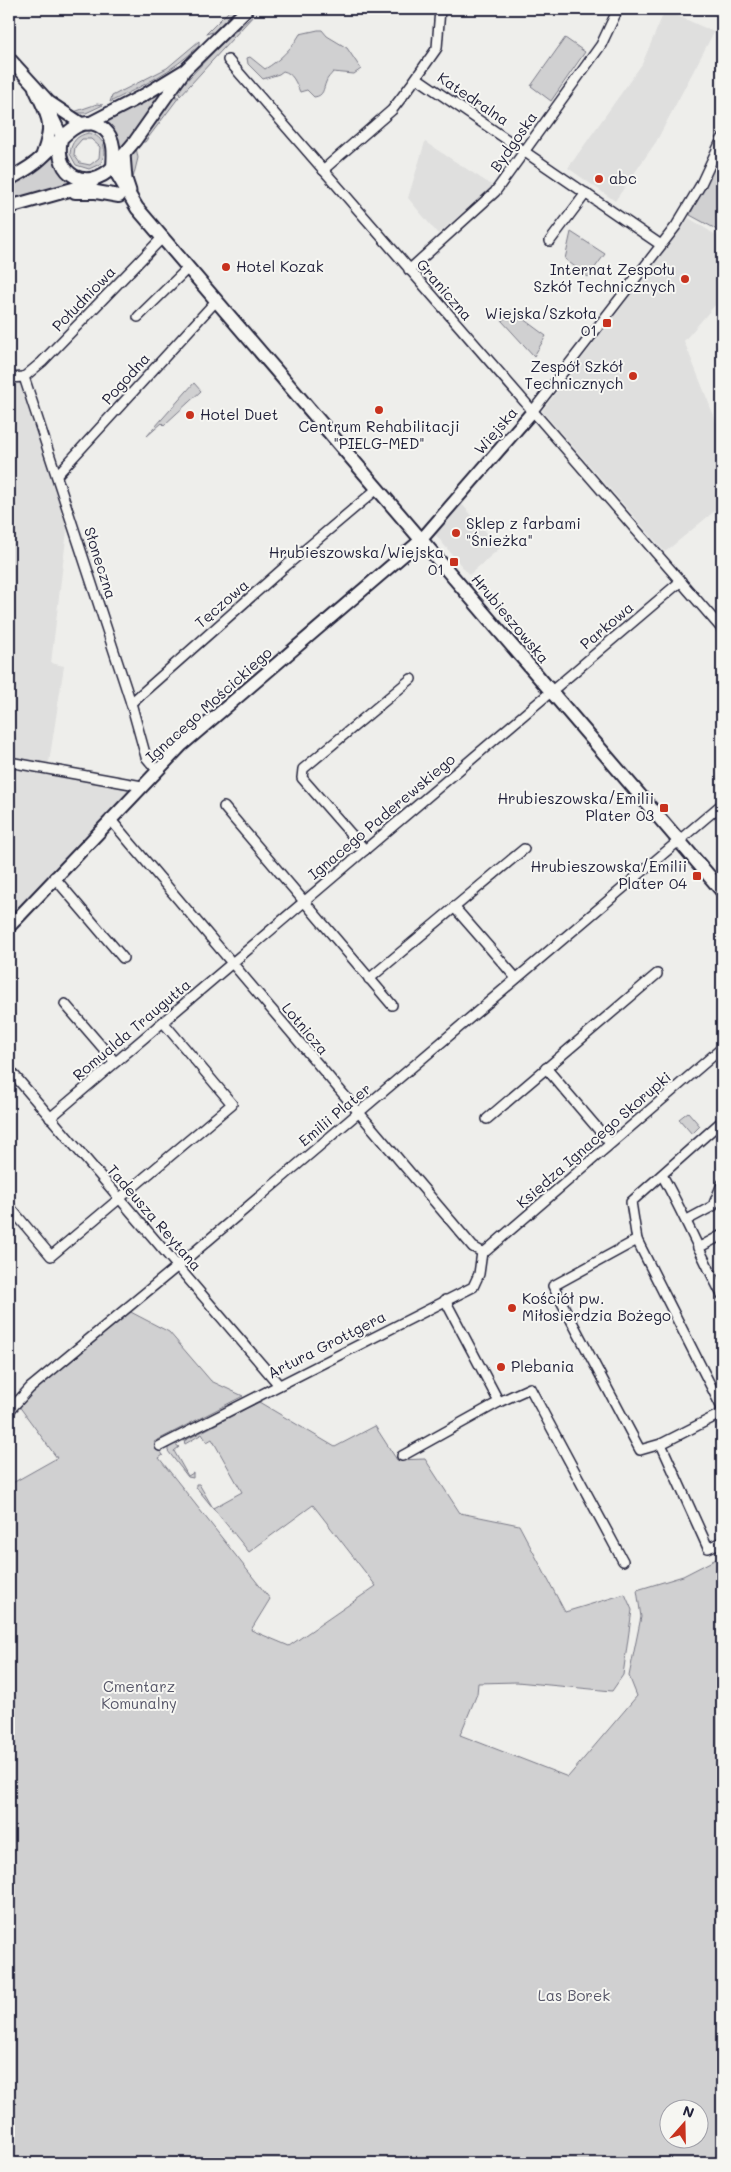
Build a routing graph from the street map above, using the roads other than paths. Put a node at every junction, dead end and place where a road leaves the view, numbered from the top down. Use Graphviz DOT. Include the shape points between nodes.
graph roads {
  1 [pos="247,9"];
  2 [pos="440,9"];
  3 [pos="618,9"];
  4 [pos="9,58"];
  5 [pos="228,60"];
  6 [pos="185,70"];
  7 [pos="416,78"];
  8 [pos="35,88"];
  9 [pos="85,124"];
  10 [pos="61,138"];
  11 [pos="722,139"];
  12 [pos="526,151"];
  13 [pos="124,154"];
  14 [pos="42,157"];
  15 [pos="113,167"];
  16 [pos="323,170"];
  17 [pos="9,179"];
  18 [pos="95,179"];
  19 [pos="66,191"];
  20 [pos="586,193"];
  21 [pos="119,196"];
  22 [pos="135,205"];
  23 [pos="9,207"];
  24 [pos="162,238"];
  25 [pos="550,241"];
  26 [pos="661,245"];
  27 [pos="188,268"];
  28 [pos="409,270"];
  29 [pos="216,301"];
  30 [pos="138,317"];
  31 [pos="24,377"];
  32 [pos="9,378"];
  33 [pos="532,412"];
  34 [pos="57,475"];
  35 [pos="377,489"];
  36 [pos="421,540"];
  37 [pos="680,581"];
  38 [pos="722,629"];
  39 [pos="411,679"];
  40 [pos="551,692"];
  41 [pos="131,703"];
  42 [pos="9,762"];
  43 [pos="157,770"];
  44 [pos="142,786"];
  45 [pos="722,804"];
  46 [pos="224,807"];
  47 [pos="110,820"];
  48 [pos="679,841"];
  49 [pos="524,849"];
  50 [pos="365,850"];
  51 [pos="54,877"];
  52 [pos="722,891"];
  53 [pos="304,903"];
  54 [pos="454,907"];
  55 [pos="9,927"];
  56 [pos="123,958"];
  57 [pos="231,964"];
  58 [pos="657,974"];
  59 [pos="516,978"];
  60 [pos="369,979"];
  61 [pos="65,1004"];
  62 [pos="392,1005"];
  63 [pos="163,1022"];
  64 [pos="722,1048"];
  65 [pos="115,1062"];
  66 [pos="546,1068"];
  67 [pos="10,1072"];
  68 [pos="358,1113"];
  69 [pos="50,1118"];
  70 [pos="487,1119"];
  71 [pos="722,1121"];
  72 [pos="610,1143"];
  73 [pos="662,1174"];
  74 [pos="722,1184"];
  75 [pos="120,1199"];
  76 [pos="9,1206"];
  77 [pos="687,1220"];
  78 [pos="722,1235"];
  79 [pos="637,1240"];
  80 [pos="698,1248"];
  81 [pos="482,1252"];
  82 [pos="178,1266"];
  83 [pos="722,1295"];
  84 [pos="445,1300"];
  85 [pos="279,1385"];
  86 [pos="499,1402"];
  87 [pos="722,1408"];
  88 [pos="9,1410"];
  89 [pos="722,1413"];
  90 [pos="660,1444"];
  91 [pos="160,1446"];
  92 [pos="402,1456"];
  93 [pos="722,1542"];
  94 [pos="623,1561"];
  1 -- 6 [label="street"];
  2 -- 7 [label="street" via="437,48"];
  3 -- 12 [label="street, Bydgoska" via="601,45"];
  4 -- 8 [label="street"];
  5 -- 16 [label="street, Graniczna"];
  6 -- 9 [label="street" via="144,95"];
  6 -- 13 [label="street"];
  7 -- 12 [label="street, Katedralna"];
  7 -- 16 [label="street" via="392,110"];
  8 -- 9 [label="street" via="61,112"];
  8 -- 10 [label="street" via="54,117"];
  8 -- 14 [label="main road" via="50,125 49,140"];
  9 -- 10 [label="main road"];
  9 -- 15 [label="main road" via="99,126 110,137"];
  10 -- 14 [label="main road"];
  10 -- 18 [label="main road" via="60,155 65,169 79,178"];
  11 -- 26 [label="street, Wiejska" via="700,186"];
  12 -- 20 [label="street, Katedralna"];
  12 -- 28 [label="street, Bydgoska" via="495,192"];
  13 -- 15 [label="street"];
  13 -- 22 [label="street" via="126,179"];
  14 -- 17 [label="main road"];
  15 -- 18 [label="main road"];
  15 -- 22 [label="main road"];
  16 -- 28 [label="street, Graniczna"];
  18 -- 19 [label="main road"];
  18 -- 21 [label="main road"];
  19 -- 21 [label="main road"];
  19 -- 23 [label="main road"];
  20 -- 25 [label="street"];
  20 -- 26 [label="street, Katedralna"];
  21 -- 22 [label="main road"];
  22 -- 24 [label="main road, Hrubieszowska"];
  24 -- 27 [label="main road, Hrubieszowska"];
  24 -- 31 [label="street, Południowa"];
  26 -- 33 [label="street, Wiejska"];
  27 -- 29 [label="main road, Hrubieszowska"];
  27 -- 30 [label="street"];
  28 -- 33 [label="street, Graniczna"];
  29 -- 34 [label="street, Pogodna"];
  29 -- 35 [label="main road, Hrubieszowska"];
  31 -- 32 [label="street"];
  31 -- 34 [label="street, Słoneczna"];
  33 -- 36 [label="street, Wiejska"];
  33 -- 37 [label="street, Graniczna"];
  34 -- 41 [label="street, Słoneczna"];
  35 -- 36 [label="main road, Hrubieszowska"];
  35 -- 41 [label="street, Tęczowa"];
  36 -- 40 [label="main road, Hrubieszowska"];
  36 -- 43 [label="street, Ignacego Mościckiego"];
  37 -- 38 [label="street, Graniczna"];
  37 -- 40 [label="street, Parkowa"];
  39 -- 50 [label="street" via="303,769 302,778"];
  40 -- 48 [label="main road, Hrubieszowska"];
  40 -- 50 [label="street, Ignacego Paderewskiego"];
  41 -- 43 [label="street, Słoneczna" via="146,757"];
  42 -- 44 [label="street"];
  43 -- 44 [label="street, Ignacego Mościckiego"];
  44 -- 47 [label="street, Ignacego Mościckiego"];
  45 -- 48 [label="street, Emilii Plater"];
  46 -- 53 [label="street"];
  47 -- 51 [label="street, Ignacego Mościckiego"];
  47 -- 57 [label="street, Lotnicza"];
  48 -- 52 [label="main road, Hrubieszowska"];
  48 -- 59 [label="street, Emilii Plater"];
  49 -- 54 [label="street"];
  50 -- 53 [label="street, Ignacego Paderewskiego"];
  51 -- 55 [label="street, Ignacego Mościckiego"];
  51 -- 56 [label="street"];
  53 -- 57 [label="street, Ignacego Paderewskiego"];
  53 -- 60 [label="street"];
  54 -- 59 [label="street"];
  54 -- 60 [label="street"];
  57 -- 63 [label="street, Romualda Traugutta"];
  57 -- 68 [label="street, Lotnicza"];
  58 -- 66 [label="street"];
  59 -- 68 [label="street, Emilii Plater"];
  60 -- 62 [label="street"];
  61 -- 65 [label="street"];
  63 -- 65 [label="street, Romualda Traugutta"];
  63 -- 75 [label="street" via="232,1104"];
  64 -- 72 [label="street, Księdza Ignacego Skorupki"];
  65 -- 69 [label="street, Romualda Traugutta"];
  66 -- 70 [label="street"];
  66 -- 72 [label="street"];
  67 -- 69 [label="street, Tadeusza Reytana"];
  68 -- 81 [label="street, Lotnicza" via="473,1247"];
  68 -- 82 [label="street, Emilii Plater"];
  69 -- 75 [label="street, Tadeusza Reytana"];
  71 -- 73 [label="street"];
  72 -- 81 [label="street, Księdza Ignacego Skorupki"];
  73 -- 77 [label="street"];
  73 -- 79 [label="street" via="632,1202"];
  74 -- 77 [label="street" via="713,1206"];
  75 -- 76 [label="street" via="51,1256"];
  75 -- 82 [label="street, Tadeusza Reytana"];
  77 -- 80 [label="street"];
  78 -- 80 [label="street"];
  79 -- 87 [label="street"];
  79 -- 90 [label="street" via="554,1286 640,1450"];
  80 -- 83 [label="street"];
  81 -- 84 [label="street, Artura Grottgera" via="479,1274 473,1287"];
  82 -- 85 [label="street, Tadeusza Reytana"];
  82 -- 88 [label="street, Emilii Plater" via="30,1388"];
  84 -- 85 [label="street, Artura Grottgera"];
  84 -- 86 [label="street"];
  85 -- 91 [label="street, Artura Grottgera"];
  86 -- 92 [label="street"];
  86 -- 94 [label="street" via="530,1388"];
  89 -- 90 [label="street"];
  90 -- 93 [label="street" via="708,1548"];
}
